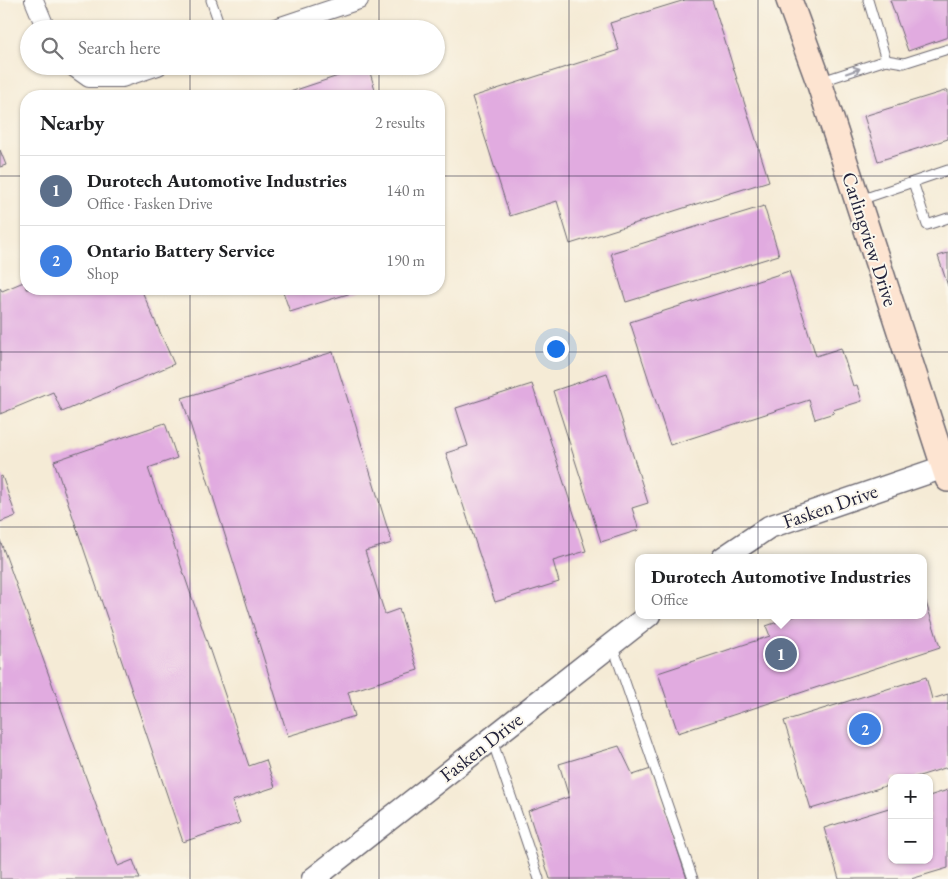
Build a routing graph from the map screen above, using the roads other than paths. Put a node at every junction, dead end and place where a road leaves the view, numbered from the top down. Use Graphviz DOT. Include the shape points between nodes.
graph roads {
  1 [pos="34,0"];
  2 [pos="211,0"];
  3 [pos="359,0"];
  4 [pos="789,0"];
  5 [pos="868,0"];
  6 [pos="42,20"];
  7 [pos="218,20"];
  8 [pos="299,20"];
  9 [pos="948,49"];
  10 [pos="886,60"];
  11 [pos="85,75"];
  12 [pos="131,75"];
  13 [pos="820,82"];
  14 [pos="948,170"];
  15 [pos="913,182"];
  16 [pos="858,201"];
  17 [pos="948,218"];
  18 [pos="946,473"];
  19 [pos="729,554"];
  20 [pos="644,619"];
  21 [pos="612,644"];
  22 [pos="491,738"];
  23 [pos="313,879"];
  24 [pos="539,879"];
  25 [pos="693,879"];
  1 -- 6 [label="street"];
  2 -- 7 [label="lane"];
  3 -- 8 [label="street"];
  4 -- 13 [label="main road, Carlingview Drive"];
  5 -- 10 [label="lane"];
  9 -- 10 [label="lane" via="904,63"];
  13 -- 10 [label="lane, one-way"];
  11 -- 12 [label="street" via="89,78"];
  13 -- 16 [label="main road, Carlingview Drive"];
  14 -- 15 [label="lane"];
  15 -- 16 [label="lane"];
  15 -- 17 [label="lane" via="927,225"];
  16 -- 18 [label="main road, Carlingview Drive"];
  18 -- 19 [label="street, Fasken Drive" via="769,527"];
  20 -- 21 [label="street, Fasken Drive"];
  21 -- 22 [label="street, Fasken Drive"];
  21 -- 25 [label="lane"];
  22 -- 23 [label="street, Fasken Drive"];
  22 -- 24 [label="lane"];
}
